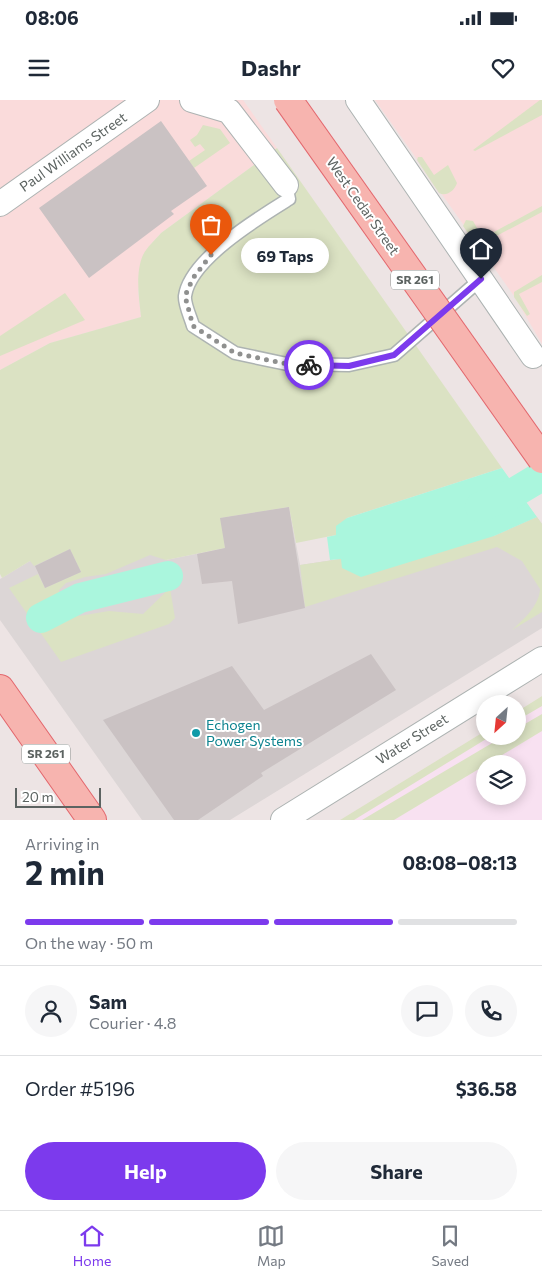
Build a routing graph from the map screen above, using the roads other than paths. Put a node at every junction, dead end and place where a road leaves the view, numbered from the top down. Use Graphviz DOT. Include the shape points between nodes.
graph roads {
  1 [pos="147,100"];
  2 [pos="192,100"];
  3 [pos="288,100"];
  4 [pos="358,100"];
  5 [pos="286,185"];
  6 [pos="0,204"];
  7 [pos="481,279"];
  8 [pos="533,356"];
  9 [pos="542,459"];
  10 [pos="542,659"];
  11 [pos="0,689"];
  12 [pos="92,820"];
  13 [pos="283,820"];
  1 -- 6 [label="street, Paul Williams Street"];
  2 -- 5 [label="street" via="229,111"];
  3 -- 9 [label="main road, West Cedar Street / SR 261, bridge"];
  4 -- 7 [label="street"];
  5 -- 7 [label="lane" via="289,199 237,232 211,255 193,278 185,296 193,326 235,353 287,364 349,366 394,355"];
  7 -- 8 [label="street"];
  10 -- 13 [label="street, Water Street"];
  11 -- 12 [label="main road, SR 261"];
}
